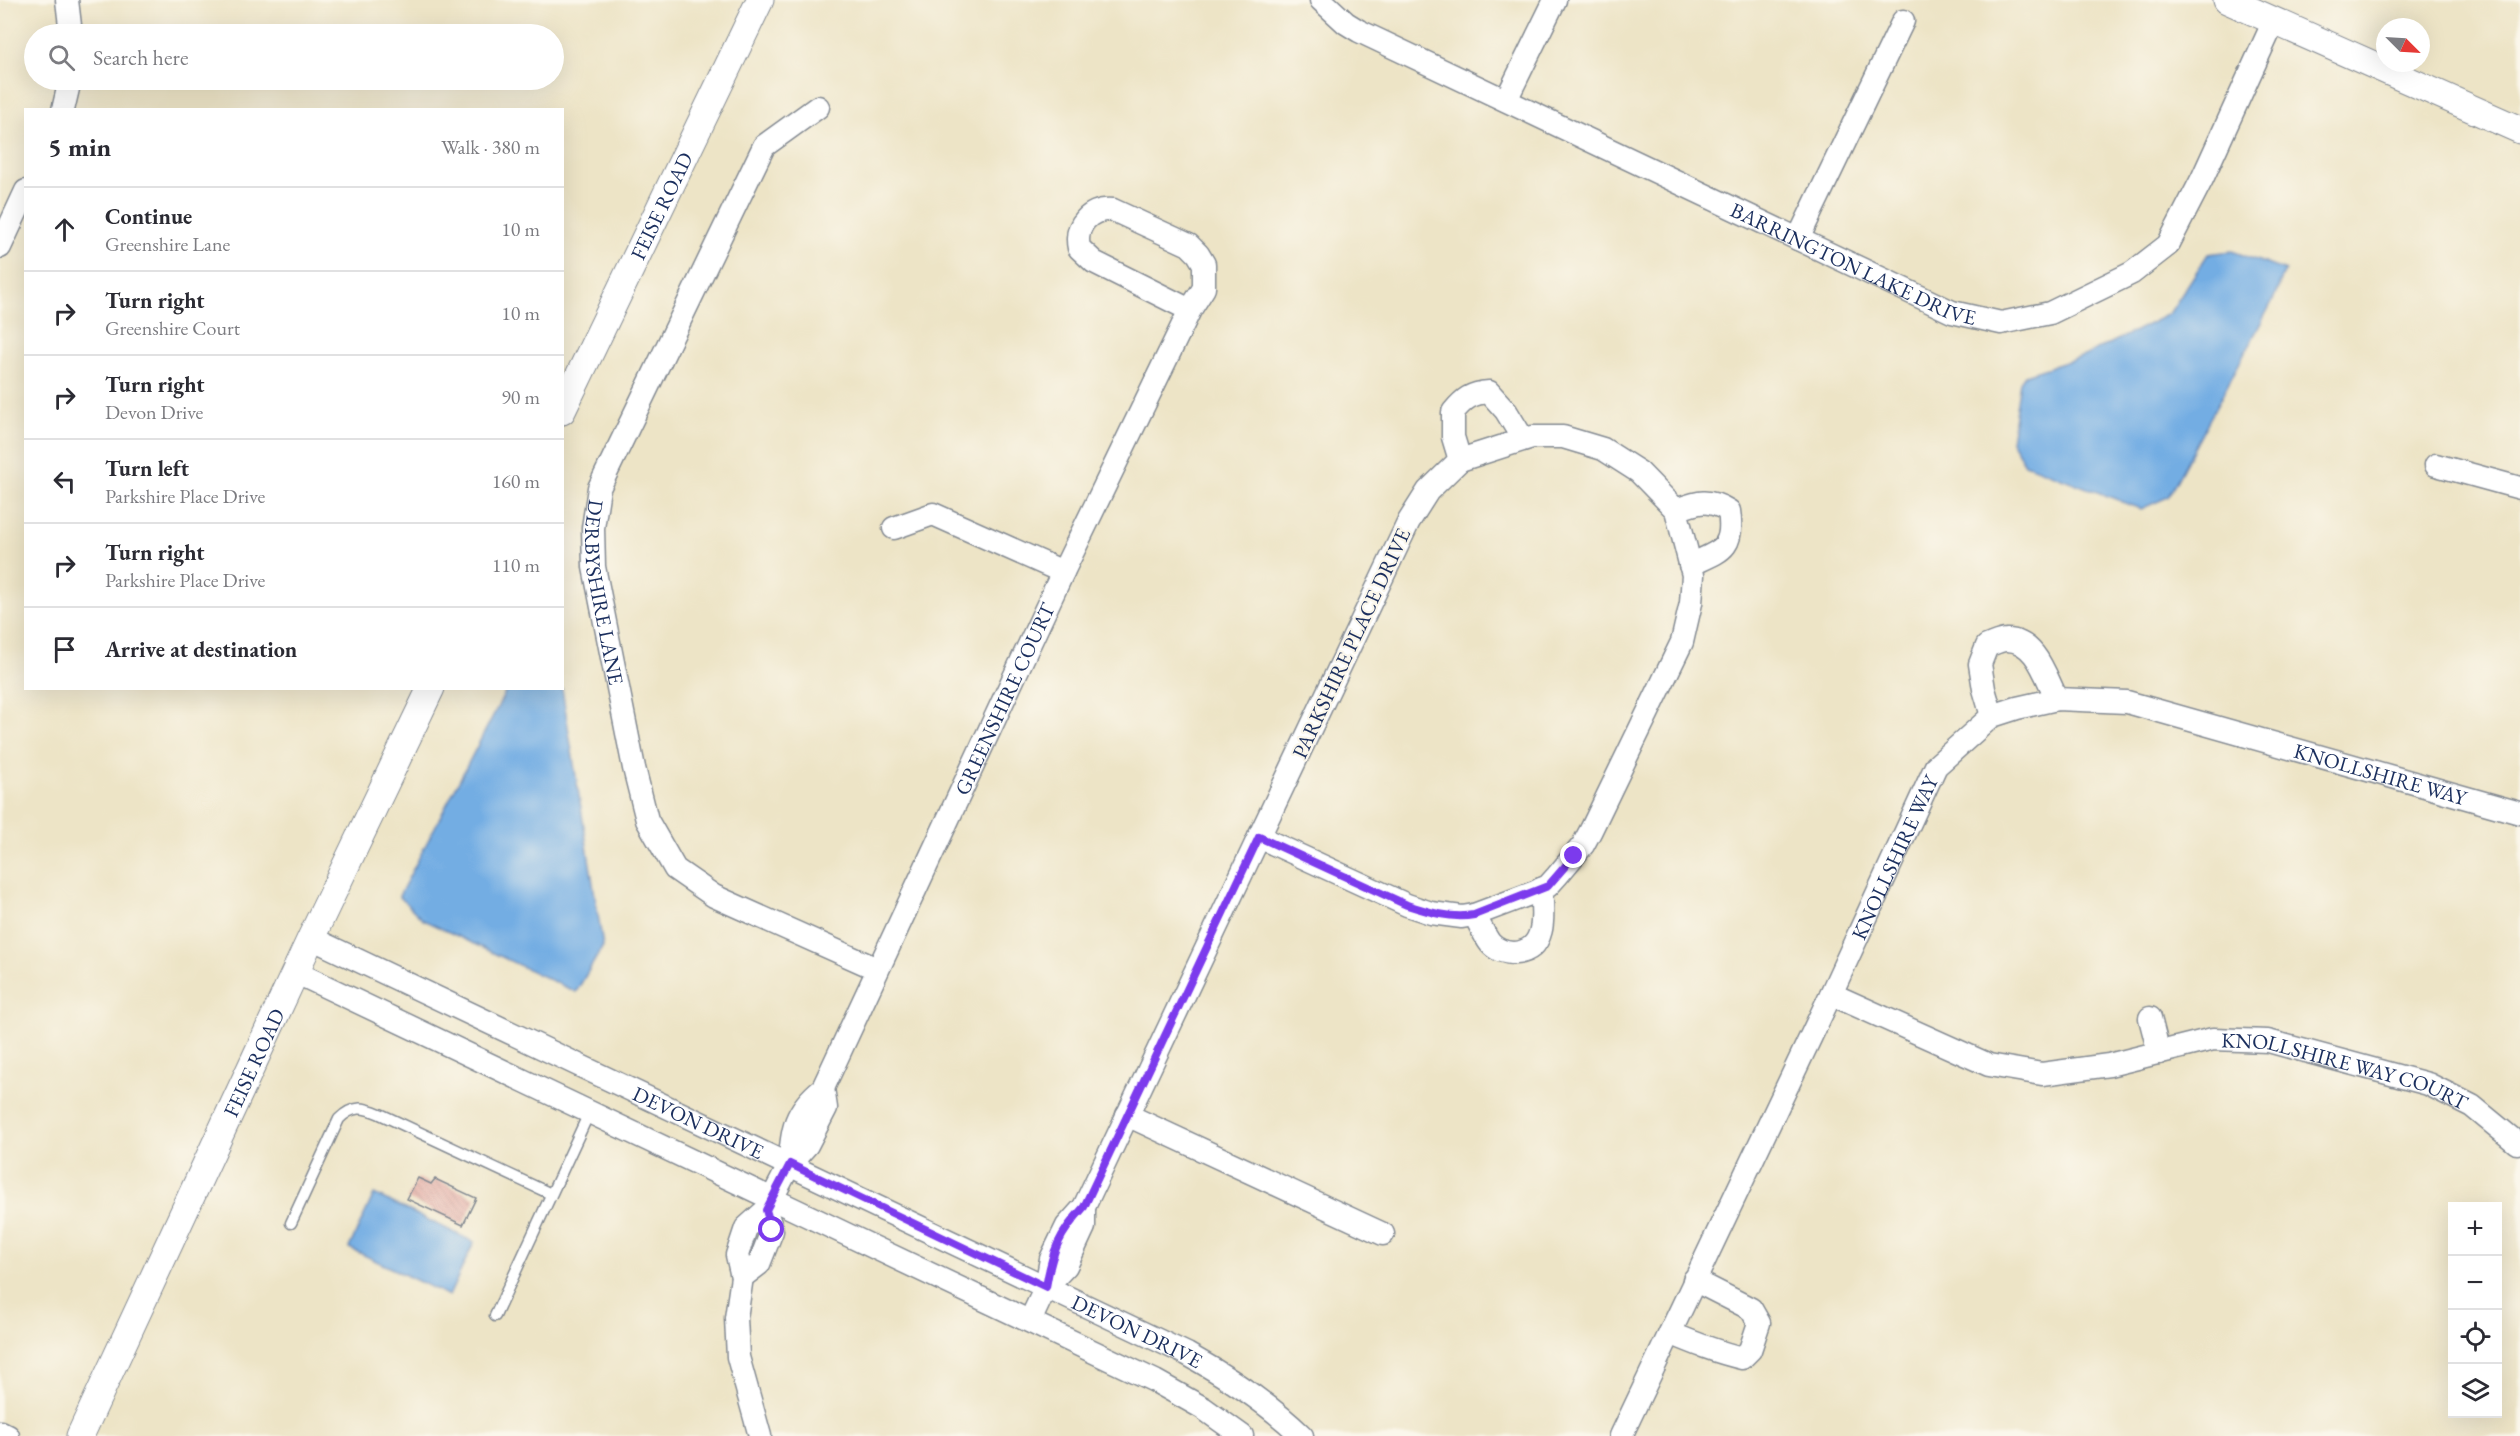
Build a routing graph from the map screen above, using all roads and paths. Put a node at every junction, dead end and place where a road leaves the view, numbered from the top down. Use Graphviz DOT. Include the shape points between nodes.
graph roads {
  1 [pos="67,0"];
  2 [pos="759,0"];
  3 [pos="1321,0"];
  4 [pos="1555,0"];
  5 [pos="2228,0"];
  6 [pos="1903,21"];
  7 [pos="2274,21"];
  8 [pos="70,24"];
  9 [pos="68,90"];
  10 [pos="1506,100"];
  11 [pos="818,107"];
  12 [pos="63,108"];
  13 [pos="2520,130"];
  14 [pos="24,195"];
  15 [pos="1798,239"];
  16 [pos="0,247"];
  17 [pos="1190,310"];
  18 [pos="564,407"];
  19 [pos="1523,440"];
  20 [pos="1460,460"];
  21 [pos="2436,465"];
  22 [pos="2520,488"];
  23 [pos="1676,510"];
  24 [pos="894,528"];
  25 [pos="1690,565"];
  26 [pos="1063,572"];
  27 [pos="430,690"];
  28 [pos="2057,699"];
  29 [pos="1992,716"];
  30 [pos="2520,813"];
  31 [pos="1259,837"];
  32 [pos="1541,889"];
  33 [pos="1474,915"];
  34 [pos="311,938"];
  35 [pos="877,969"];
  36 [pos="295,972"];
  37 [pos="1831,994"];
  38 [pos="2150,1018"];
  39 [pos="2159,1053"];
  40 [pos="606,1078"];
  41 [pos="590,1111"];
  42 [pos="1127,1114"];
  43 [pos="2517,1143"];
  44 [pos="790,1164"];
  45 [pos="551,1194"];
  46 [pos="770,1204"];
  47 [pos="291,1223"];
  48 [pos="1383,1234"];
  49 [pos="1694,1280"];
  50 [pos="1046,1287"];
  51 [pos="495,1316"];
  52 [pos="1030,1321"];
  53 [pos="1670,1333"];
  54 [pos="0,1432"];
  55 [pos="8,1436"];
  56 [pos="81,1436"];
  57 [pos="760,1436"];
  58 [pos="1242,1436"];
  59 [pos="1302,1436"];
  60 [pos="1620,1436"];
  1 -- 8 [label="street"];
  2 -- 18 [label="street, FEISE ROAD"];
  3 -- 10 [label="street, BARRINGTON LAKE DRIVE" via="1359,31"];
  4 -- 10 [label="street"];
  5 -- 7 [label="street"];
  6 -- 15 [label="street"];
  7 -- 13 [label="street"];
  7 -- 15 [label="street, BARRINGTON LAKE DRIVE" via="2168,244 2132,273 2050,313 2001,323 1952,312"];
  9 -- 12 [label="street"];
  10 -- 15 [label="street, BARRINGTON LAKE DRIVE"];
  11 -- 35 [label="street, DERBYSHIRE LANE" via="764,146 599,488 593,528 594,567 633,768 647,820 675,869 714,896"];
  14 -- 16 [label="street"];
  17 -- 17 [label="street, GREENSHIRE COURT" via="1204,288 1204,264 1189,245 1113,210 1090,213 1078,231 1078,248 1094,262"];
  17 -- 26 [label="street, GREENSHIRE COURT"];
  19 -- 20 [label="street, PARKSHIRE PLACE DRIVE"];
  19 -- 20 [label="street" via="1489,392 1477,392 1465,397 1453,412 1453,436"];
  19 -- 23 [label="street, PARKSHIRE PLACE DRIVE" via="1563,437 1603,449 1639,472"];
  20 -- 31 [label="street, PARKSHIRE PLACE DRIVE" via="1428,490 1409,521"];
  21 -- 22 [label="street"];
  23 -- 25 [label="street, PARKSHIRE PLACE DRIVE"];
  23 -- 25 [label="street" via="1711,502 1729,511 1728,544 1720,553"];
  24 -- 26 [label="street" via="933,514"];
  25 -- 32 [label="street, PARKSHIRE PLACE DRIVE" via="1691,603 1682,642 1583,845"];
  26 -- 35 [label="street, GREENSHIRE COURT"];
  27 -- 34 [label="street, FEISE ROAD"];
  28 -- 29 [label="street, KNOLLSHIRE WAY"];
  28 -- 29 [label="street" via="2037,659 2024,645 2006,640 1987,646 1980,664"];
  28 -- 30 [label="street, KNOLLSHIRE WAY" via="2127,702"];
  29 -- 37 [label="street, KNOLLSHIRE WAY" via="1936,766"];
  31 -- 33 [label="street, PARKSHIRE PLACE DRIVE" via="1407,905 1431,913"];
  31 -- 42 [label="street, PARKSHIRE PLACE DRIVE"];
  32 -- 33 [label="street, PARKSHIRE PLACE DRIVE"];
  32 -- 33 [label="street" via="1541,932 1536,944 1523,952 1507,953 1491,944"];
  34 -- 36 [label="street, FEISE ROAD"];
  34 -- 40 [label="street, DEVON DRIVE"];
  35 -- 44 [label="street, GREENSHIRE COURT" via="823,1088 826,1108 807,1145"];
  36 -- 41 [label="street, DEVON DRIVE"];
  36 -- 56 [label="street, FEISE ROAD"];
  37 -- 39 [label="street, KNOLLSHIRE WAY COURT" via="1989,1065 2042,1074"];
  37 -- 49 [label="street, KNOLLSHIRE WAY"];
  38 -- 39 [label="street"];
  39 -- 43 [label="street, KNOLLSHIRE WAY COURT" via="2213,1039 2268,1041 2428,1084 2472,1106"];
  40 -- 41 [label="street"];
  40 -- 44 [label="street, DEVON DRIVE"];
  41 -- 45 [label="lane"];
  41 -- 46 [label="street, DEVON DRIVE"];
  42 -- 48 [label="street"];
  42 -- 50 [label="street, PARKSHIRE PLACE DRIVE" via="1084,1207 1084,1227 1075,1247 1066,1266"];
  44 -- 46 [label="street, GREENSHIRE COURT"];
  44 -- 50 [label="street, DEVON DRIVE"];
  45 -- 47 [label="lane" via="380,1114 353,1108 339,1119"];
  45 -- 51 [label="lane"];
  46 -- 52 [label="street, DEVON DRIVE"];
  46 -- 57 [label="street" via="772,1230 759,1264 742,1277 736,1318 738,1357"];
  49 -- 53 [label="street, KNOLLSHIRE WAY"];
  49 -- 53 [label="street" via="1756,1315 1759,1323 1750,1350 1742,1358 1726,1355"];
  50 -- 52 [label="street, PARKSHIRE PLACE DRIVE"];
  50 -- 59 [label="street, DEVON DRIVE" via="1213,1369"];
  52 -- 58 [label="street, DEVON DRIVE" via="1179,1393"];
  53 -- 60 [label="street, KNOLLSHIRE WAY"];
  54 -- 55 [label="street"];
}
